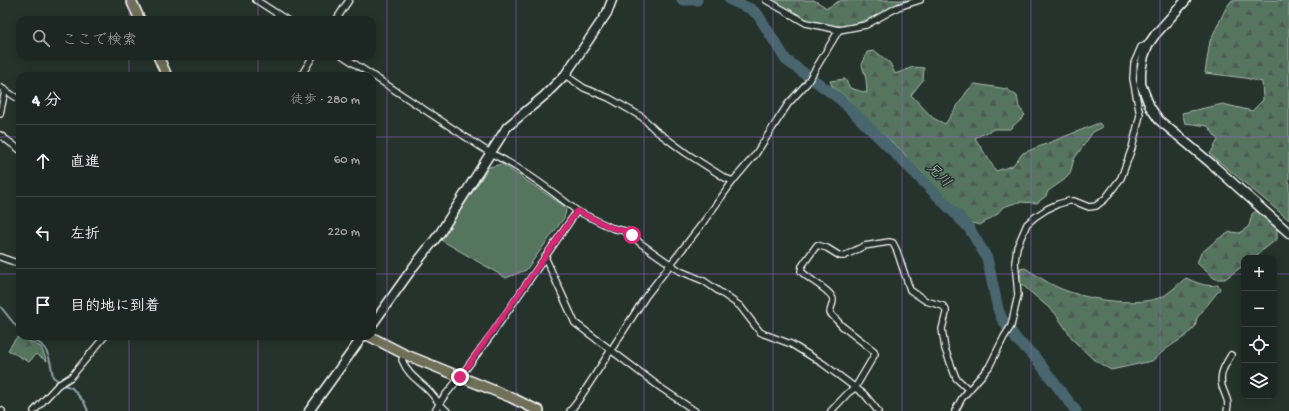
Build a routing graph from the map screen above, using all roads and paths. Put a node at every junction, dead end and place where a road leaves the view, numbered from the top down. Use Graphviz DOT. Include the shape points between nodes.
graph roads {
  1 [pos="131,0"];
  2 [pos="256,0"];
  3 [pos="349,0"];
  4 [pos="612,0"];
  5 [pos="766,0"];
  6 [pos="920,0"];
  7 [pos="1186,0"];
  8 [pos="138,16"];
  9 [pos="281,16"];
  10 [pos="339,16"];
  11 [pos="839,30"];
  12 [pos="1148,45"];
  13 [pos="160,60"];
  14 [pos="310,60"];
  15 [pos="349,60"];
  16 [pos="165,72"];
  17 [pos="303,72"];
  18 [pos="367,72"];
  19 [pos="565,75"];
  20 [pos="376,78"];
  21 [pos="2,89"];
  22 [pos="16,98"];
  23 [pos="0,114"];
  24 [pos="0,135"];
  25 [pos="16,147"];
  26 [pos="490,153"];
  27 [pos="733,181"];
  28 [pos="577,211"];
  29 [pos="1289,233"];
  30 [pos="0,257"];
  31 [pos="545,257"];
  32 [pos="16,263"];
  33 [pos="670,264"];
  34 [pos="376,319"];
  35 [pos="102,340"];
  36 [pos="361,340"];
  37 [pos="376,340"];
  38 [pos="612,350"];
  39 [pos="404,354"];
  40 [pos="1231,355"];
  41 [pos="460,377"];
  42 [pos="855,388"];
  43 [pos="970,390"];
  44 [pos="440,405"];
  45 [pos="34,411"];
  46 [pos="309,411"];
  47 [pos="435,411"];
  48 [pos="447,411"];
  49 [pos="539,411"];
  50 [pos="570,411"];
  51 [pos="695,411"];
  52 [pos="831,411"];
  53 [pos="878,411"];
  54 [pos="955,411"];
  55 [pos="1227,411"];
  1 -- 8 [label="main road"];
  2 -- 9 [label="street"];
  3 -- 10 [label="street"];
  4 -- 19 [label="street" via="607,13"];
  5 -- 11 [label="street" via="806,23"];
  6 -- 11 [label="street" via="898,7 866,26"];
  7 -- 12 [label="street"];
  11 -- 27 [label="street" via="807,83 788,104 755,155"];
  12 -- 29 [label="street" via="1141,71 1141,84 1154,115"];
  12 -- 43 [label="street" via="1141,47 1134,63 1133,79 1140,115 1121,178 1105,199 1096,206 1088,207 1069,201 1047,209 1027,224 1017,247 1015,262 1018,295 1011,326 989,367"];
  13 -- 16 [label="main road"];
  14 -- 17 [label="street"];
  15 -- 18 [label="street"];
  19 -- 26 [label="street" via="507,127"];
  19 -- 27 [label="street" via="584,88 609,98 642,117 686,153"];
  20 -- 26 [label="street"];
  21 -- 22 [label="street"];
  21 -- 23 [label="street"];
  24 -- 25 [label="street"];
  26 -- 28 [label="street" via="502,158"];
  26 -- 34 [label="street" via="440,233"];
  27 -- 33 [label="street"];
  28 -- 31 [label="street"];
  28 -- 33 [label="street" via="612,228 629,232"];
  30 -- 32 [label="street"];
  31 -- 38 [label="street" via="575,323"];
  31 -- 41 [label="street"];
  33 -- 38 [label="street" via="646,296"];
  33 -- 42 [label="street" via="704,282 740,306 760,332 791,344"];
  35 -- 45 [label="street" via="76,372 58,385"];
  36 -- 46 [label="street"];
  37 -- 39 [label="main road"];
  38 -- 50 [label="street"];
  38 -- 51 [label="street"];
  39 -- 41 [label="main road"];
  39 -- 44 [label="street" via="402,360 406,370"];
  40 -- 55 [label="street" via="1221,380 1229,405"];
  41 -- 44 [label="street"];
  41 -- 49 [label="main road"];
  42 -- 43 [label="street" via="875,354 834,317 829,310 833,301 831,295 801,271 817,245 844,256 864,246 893,243 910,290 926,301 943,306 946,310 942,328 945,349 956,378"];
  42 -- 52 [label="street"];
  42 -- 53 [label="street" via="865,395"];
  43 -- 54 [label="street"];
  44 -- 47 [label="street"];
  44 -- 48 [label="street"];
}
